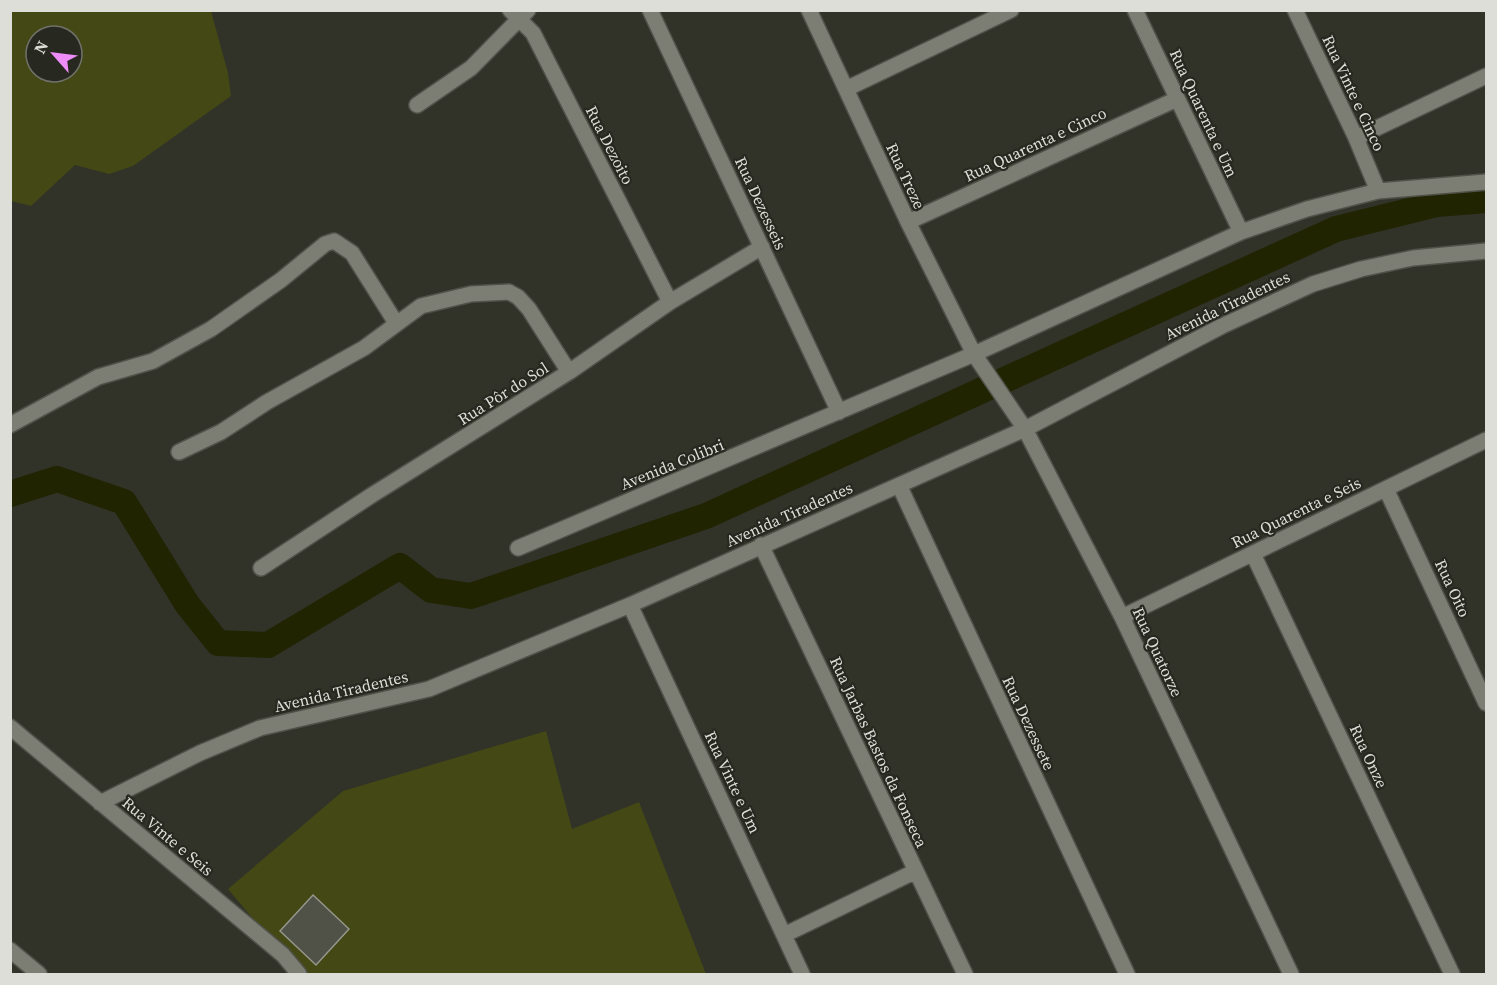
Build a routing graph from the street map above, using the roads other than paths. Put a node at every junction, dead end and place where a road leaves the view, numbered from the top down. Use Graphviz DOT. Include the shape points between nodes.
graph roads {
  1 [pos="650,10"];
  2 [pos="809,10"];
  3 [pos="1011,10"];
  4 [pos="1135,10"];
  5 [pos="1295,10"];
  6 [pos="519,13"];
  7 [pos="1486,76"];
  8 [pos="846,89"];
  9 [pos="1177,99"];
  10 [pos="417,105"];
  11 [pos="1356,138"];
  12 [pos="1486,182"];
  13 [pos="1378,191"];
  14 [pos="908,222"];
  15 [pos="1240,232"];
  16 [pos="762,247"];
  17 [pos="1486,251"];
  18 [pos="670,302"];
  19 [pos="396,323"];
  20 [pos="974,354"];
  21 [pos="569,372"];
  22 [pos="839,412"];
  23 [pos="10,425"];
  24 [pos="1025,429"];
  25 [pos="1486,440"];
  26 [pos="179,452"];
  27 [pos="899,485"];
  28 [pos="1386,489"];
  29 [pos="761,545"];
  30 [pos="518,548"];
  31 [pos="1253,554"];
  32 [pos="261,568"];
  33 [pos="630,605"];
  34 [pos="1122,617"];
  35 [pos="1486,703"];
  36 [pos="10,727"];
  37 [pos="100,803"];
  38 [pos="916,871"];
  39 [pos="784,934"];
  40 [pos="10,950"];
  41 [pos="39,975"];
  42 [pos="299,975"];
  43 [pos="802,975"];
  44 [pos="965,975"];
  45 [pos="1127,975"];
  46 [pos="1291,975"];
  47 [pos="1452,975"];
  1 -- 16 [label="street, Rua Dezesseis"];
  2 -- 8 [label="street, Rua Treze"];
  3 -- 8 [label="street"];
  4 -- 9 [label="street, Rua Quarenta e Um"];
  5 -- 11 [label="street, Rua Vinte e Cinco"];
  6 -- 10 [label="street" via="503,38 471,68"];
  6 -- 18 [label="street, Rua Dezoito" via="533,33"];
  7 -- 11 [label="street"];
  8 -- 14 [label="street, Rua Treze"];
  9 -- 14 [label="street, Rua Quarenta e Cinco"];
  9 -- 15 [label="street, Rua Quarenta e Um"];
  11 -- 13 [label="street, Rua Vinte e Cinco"];
  12 -- 13 [label="street"];
  13 -- 15 [label="street"];
  14 -- 20 [label="street, Rua Treze"];
  15 -- 20 [label="street"];
  16 -- 18 [label="street, Rua Pôr do Sol"];
  16 -- 22 [label="street, Rua Dezesseis"];
  17 -- 24 [label="street, Avenida Tiradentes" via="1413,258 1361,268 1312,284 1222,326"];
  18 -- 21 [label="street, Rua Pôr do Sol"];
  19 -- 21 [label="street" via="421,306 471,294 509,292 529,309"];
  19 -- 23 [label="street" via="352,253 334,241 211,329 153,361 99,377"];
  19 -- 26 [label="street" via="342,362"];
  20 -- 22 [label="street"];
  20 -- 24 [label="street, Rua Quatorze"];
  21 -- 32 [label="street, Rua Pôr do Sol"];
  22 -- 30 [label="street, Avenida Colibri"];
  24 -- 27 [label="street, Avenida Tiradentes"];
  24 -- 34 [label="street, Rua Quatorze"];
  25 -- 28 [label="street, Rua Quarenta e Seis"];
  27 -- 29 [label="street, Avenida Tiradentes"];
  27 -- 45 [label="street, Rua Dezessete"];
  28 -- 31 [label="street, Rua Quarenta e Seis"];
  28 -- 35 [label="street, Rua Oito"];
  29 -- 33 [label="street, Avenida Tiradentes"];
  29 -- 38 [label="street, Rua Jarbas Bastos da Fonseca"];
  31 -- 34 [label="street, Rua Quarenta e Seis"];
  31 -- 47 [label="street, Rua Onze"];
  33 -- 37 [label="street, Avenida Tiradentes" via="429,689 260,728"];
  33 -- 39 [label="street, Rua Vinte e Um"];
  34 -- 46 [label="street, Rua Quatorze"];
  36 -- 37 [label="street, Rua Vinte e Seis"];
  37 -- 42 [label="street, Rua Vinte e Seis" via="283,955"];
  38 -- 39 [label="street"];
  38 -- 44 [label="street, Rua Jarbas Bastos da Fonseca"];
  39 -- 43 [label="street, Rua Vinte e Um"];
  40 -- 41 [label="street"];
}
